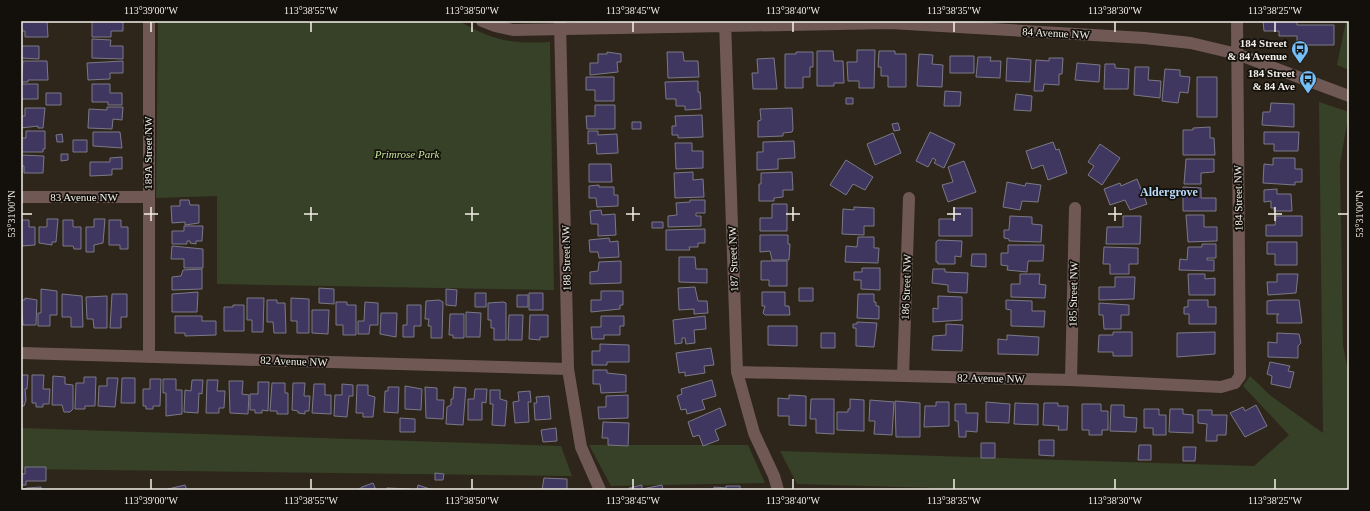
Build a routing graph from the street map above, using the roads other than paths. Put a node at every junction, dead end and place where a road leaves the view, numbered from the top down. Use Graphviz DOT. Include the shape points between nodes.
graph roads {
  1 [pos="149,21"];
  2 [pos="482,21"];
  3 [pos="1237,21"];
  4 [pos="890,22"];
  5 [pos="725,23"];
  6 [pos="560,25"];
  7 [pos="1237,54"];
  8 [pos="1349,96"];
  9 [pos="21,197"];
  10 [pos="148,197"];
  11 [pos="909,198"];
  12 [pos="1075,208"];
  13 [pos="21,352"];
  14 [pos="149,357"];
  15 [pos="568,369"];
  16 [pos="737,372"];
  17 [pos="903,376"];
  18 [pos="1240,376"];
  19 [pos="1071,380"];
  20 [pos="600,490"];
  21 [pos="778,490"];
  1 -- 10 [label="street, 189A Street NW"];
  2 -- 6 [label="street, 84 Avenue NW" via="513,30"];
  3 -- 7 [label="street, 184 Street NW"];
  4 -- 5 [label="street, 84 Avenue NW"];
  4 -- 7 [label="street, 84 Avenue NW" via="1144,38 1191,43"];
  5 -- 6 [label="street, 84 Avenue NW"];
  5 -- 16 [label="street, 187 Street NW"];
  6 -- 15 [label="street, 188 Street NW"];
  7 -- 8 [label="street, 84 Avenue NW"];
  7 -- 18 [label="street, 184 Street NW"];
  9 -- 10 [label="street, 83 Avenue NW"];
  10 -- 14 [label="street, 189A Street NW"];
  11 -- 17 [label="street, 186 Street NW"];
  12 -- 19 [label="street, 185 Street NW"];
  13 -- 14 [label="street, 82 Avenue NW"];
  14 -- 15 [label="street, 82 Avenue NW"];
  15 -- 20 [label="street, 188 Street NW" via="581,447"];
  16 -- 17 [label="street, 82 Avenue NW"];
  16 -- 21 [label="street, 187 Street NW" via="754,433"];
  17 -- 19 [label="street, 82 Avenue NW"];
  18 -- 19 [label="street, 82 Avenue NW" via="1235,383 1221,387"];
}
